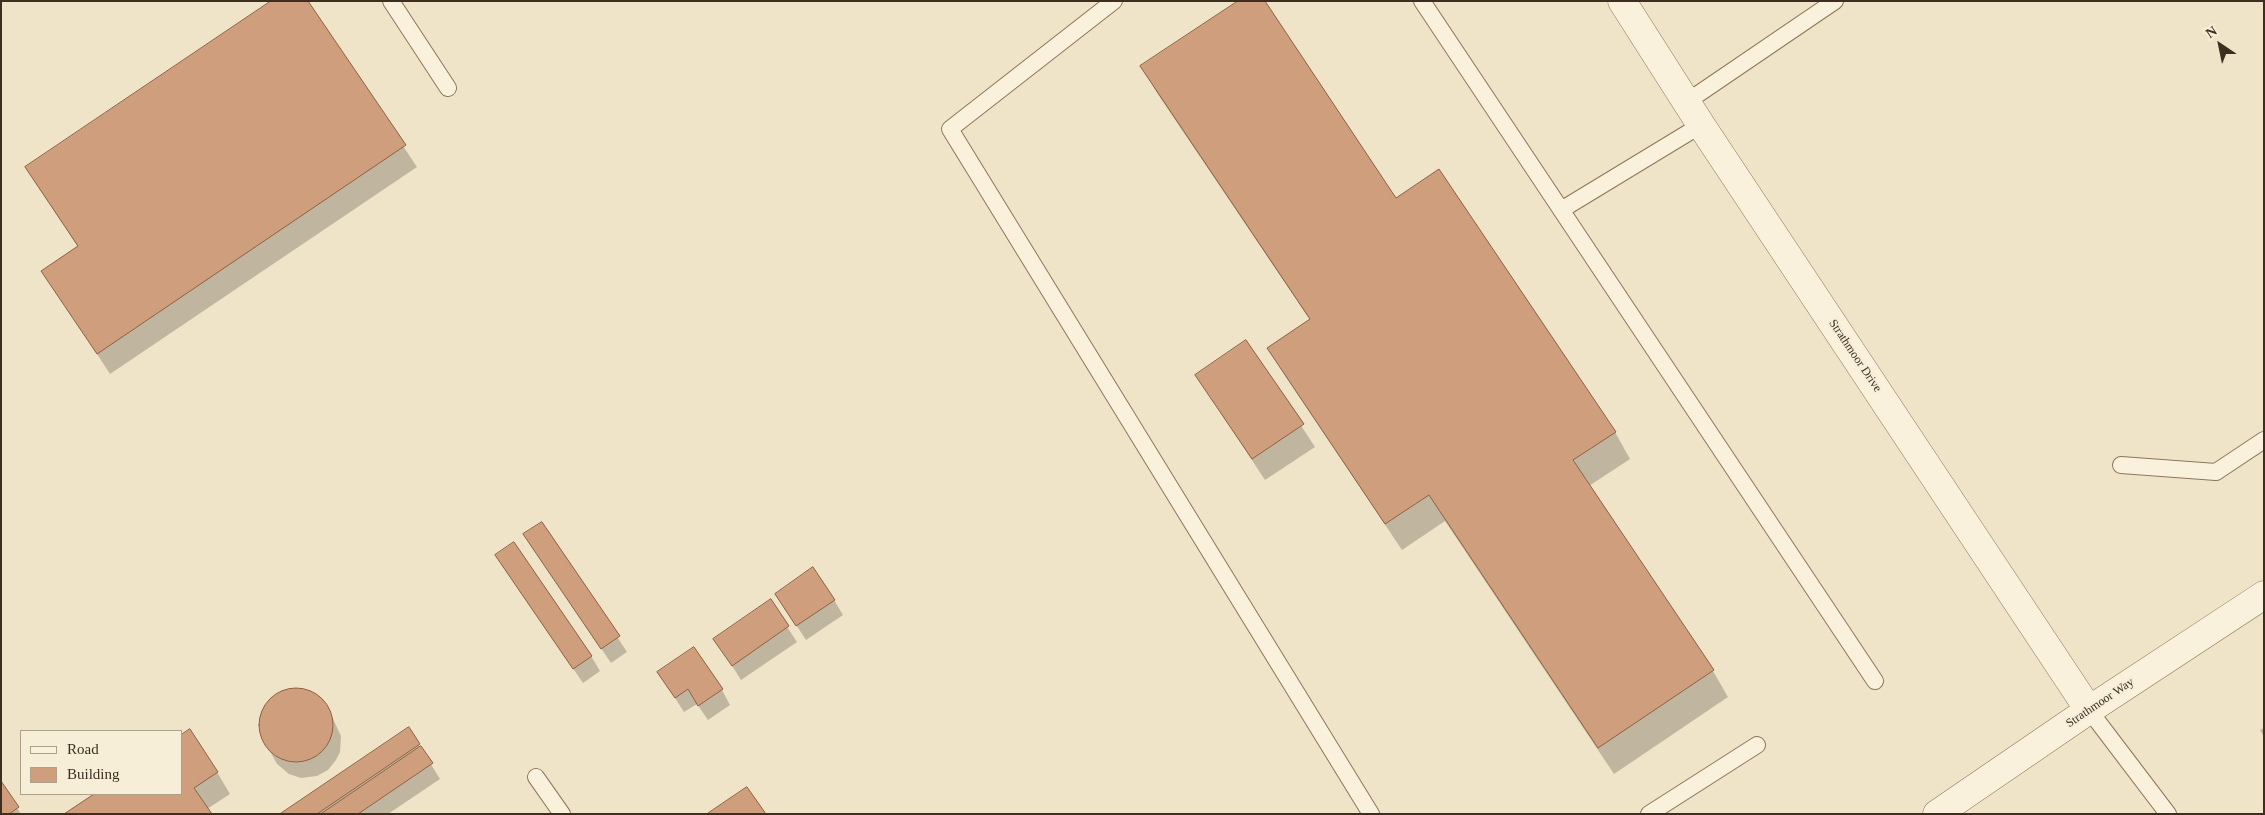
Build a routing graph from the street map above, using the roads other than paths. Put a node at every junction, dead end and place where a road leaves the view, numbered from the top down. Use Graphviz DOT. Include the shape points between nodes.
graph roads {
  1 [pos="391,1"];
  2 [pos="1114,1"];
  3 [pos="1422,1"];
  4 [pos="1622,1"];
  5 [pos="1835,1"];
  6 [pos="1815,7"];
  7 [pos="448,88"];
  8 [pos="1688,101"];
  9 [pos="1701,125"];
  10 [pos="1561,210"];
  11 [pos="2264,440"];
  12 [pos="2121,465"];
  13 [pos="2264,595"];
  14 [pos="1875,682"];
  15 [pos="2089,710"];
  16 [pos="1757,745"];
  17 [pos="536,777"];
  18 [pos="562,814"];
  19 [pos="1371,814"];
  20 [pos="1649,814"];
  21 [pos="1937,814"];
  22 [pos="2168,814"];
  1 -- 7 [label="lane"];
  2 -- 19 [label="lane" via="950,129"];
  3 -- 10 [label="lane"];
  4 -- 8 [label="street, Strathmoor Drive"];
  5 -- 6 [label="lane"];
  6 -- 8 [label="lane"];
  8 -- 9 [label="street, Strathmoor Drive"];
  9 -- 10 [label="lane"];
  9 -- 15 [label="street, Strathmoor Drive"];
  10 -- 14 [label="lane"];
  11 -- 12 [label="lane" via="2216,472"];
  13 -- 15 [label="street, Strathmoor Way"];
  15 -- 21 [label="street, Strathmoor Way"];
  15 -- 22 [label="lane"];
  16 -- 20 [label="lane"];
  17 -- 18 [label="lane"];
}
